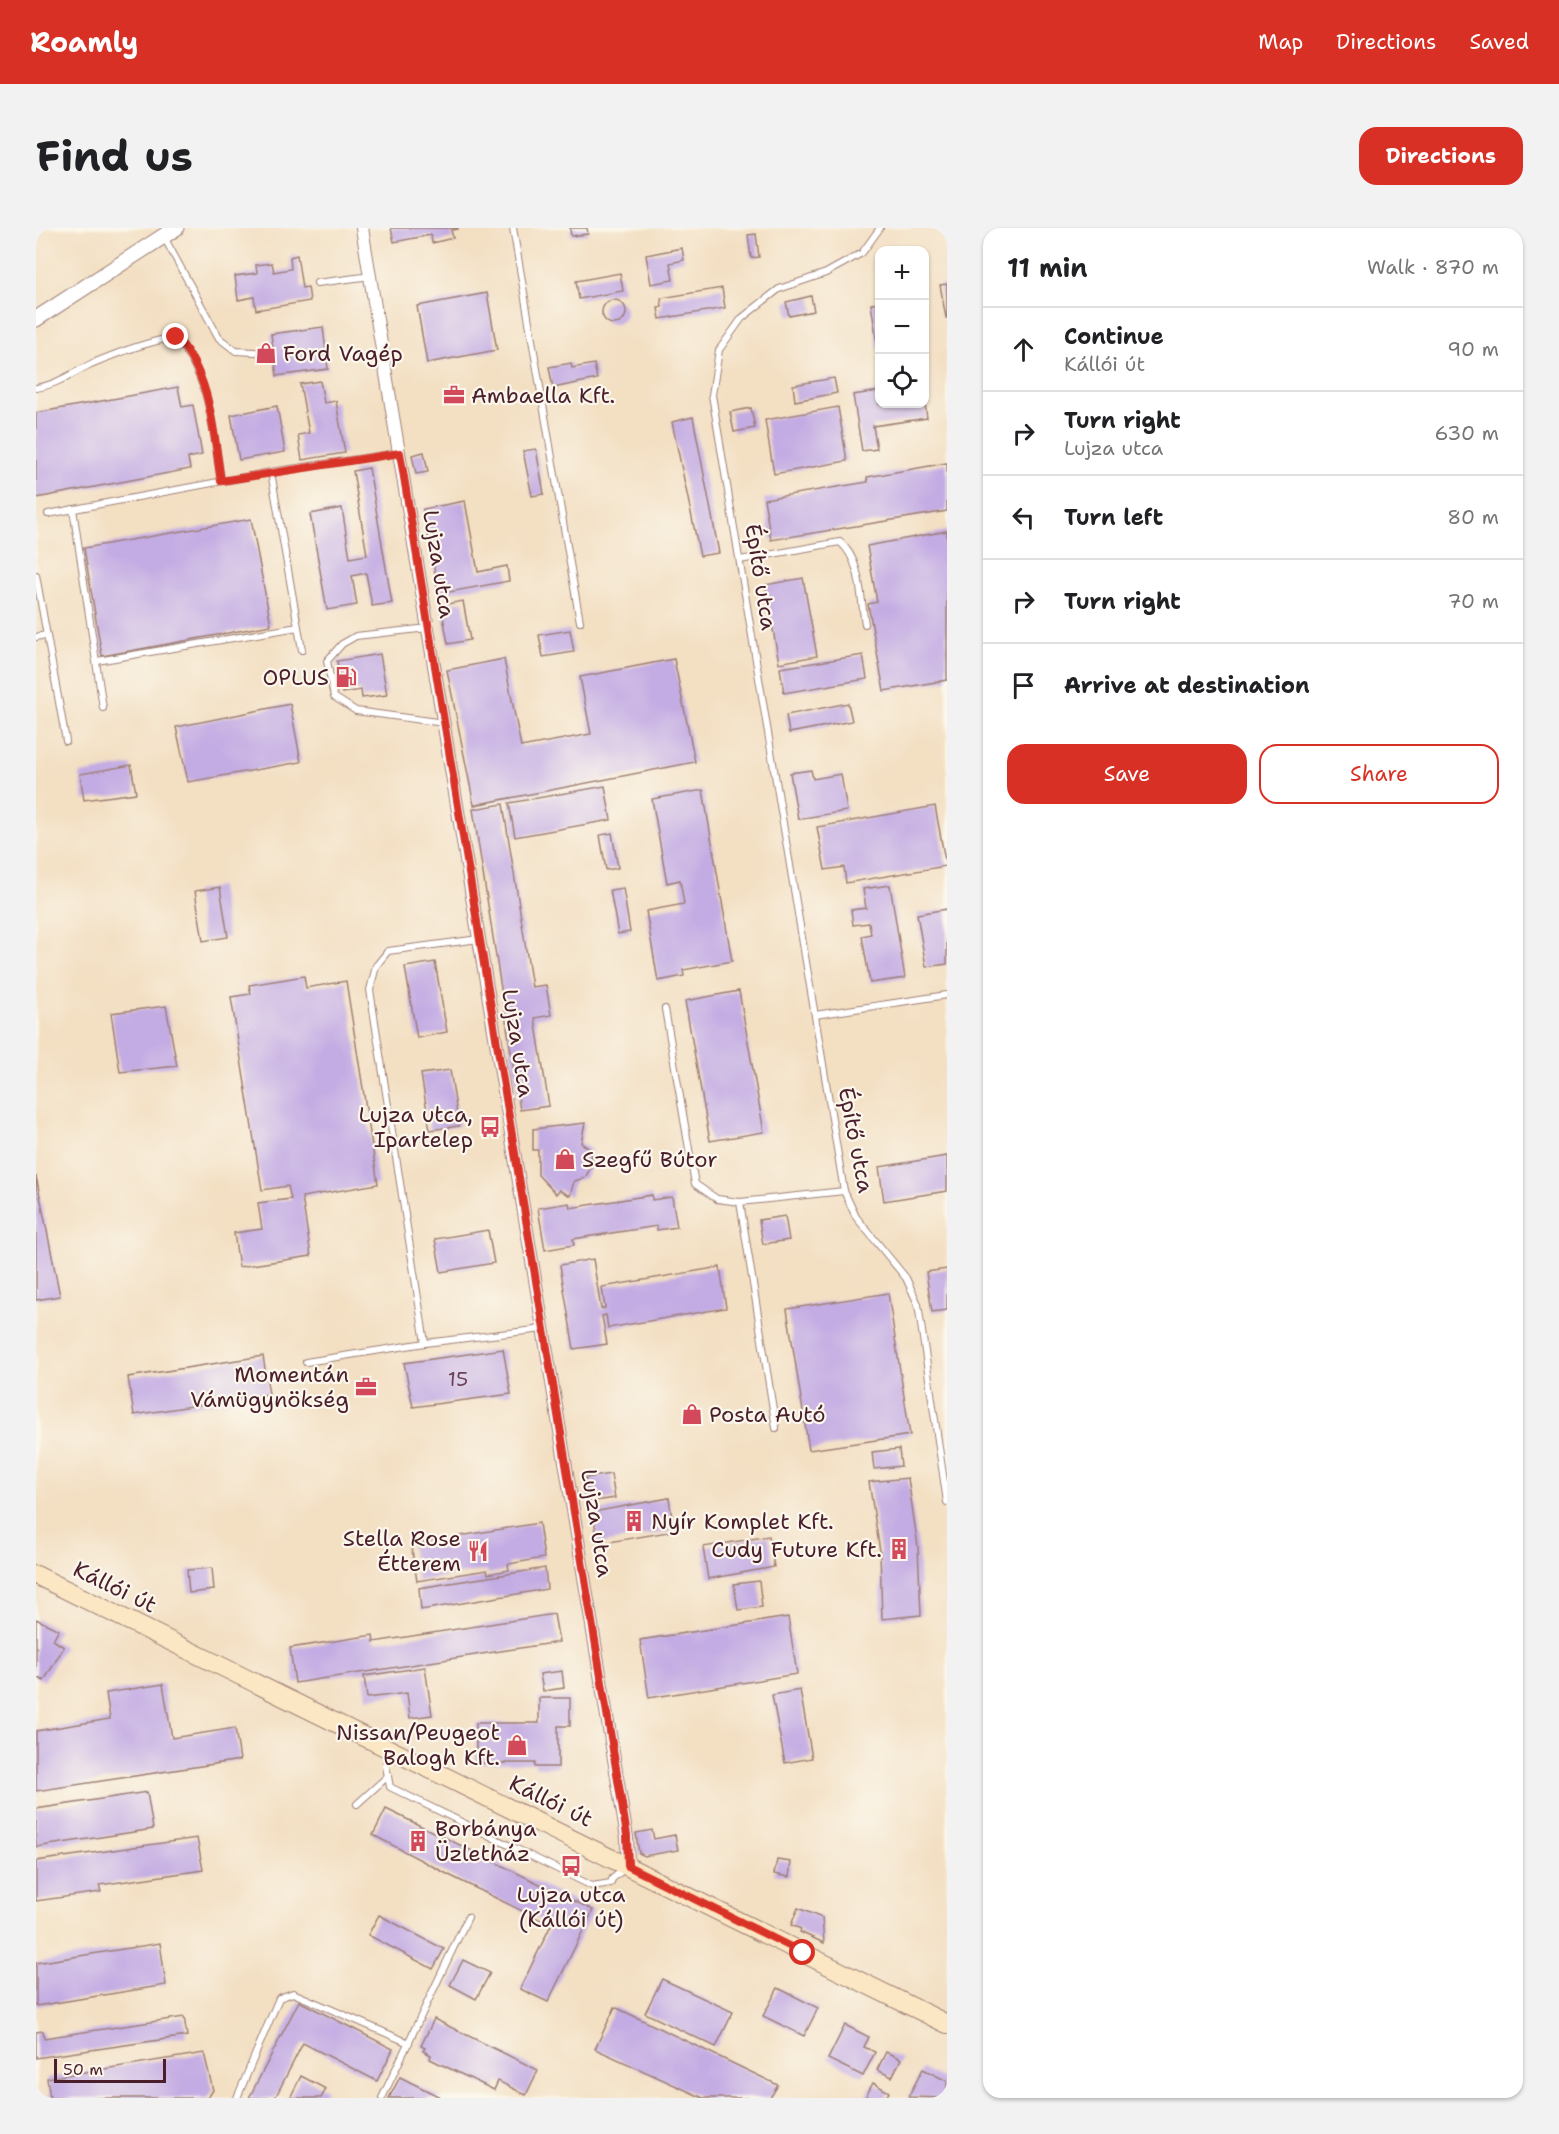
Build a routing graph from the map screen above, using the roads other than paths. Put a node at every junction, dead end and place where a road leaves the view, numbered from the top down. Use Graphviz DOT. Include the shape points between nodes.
graph roads {
  1 [pos="362,228"];
  2 [pos="513,228"];
  3 [pos="880,228"];
  4 [pos="170,232"];
  5 [pos="372,276"];
  6 [pos="317,283"];
  7 [pos="36,319"];
  8 [pos="255,352"];
  9 [pos="36,388"];
  10 [pos="400,453"];
  11 [pos="270,472"];
  12 [pos="221,481"];
  13 [pos="73,509"];
  14 [pos="48,514"];
  15 [pos="740,560"];
  16 [pos="36,575"];
  17 [pos="580,622"];
  18 [pos="865,624"];
  19 [pos="298,627"];
  20 [pos="428,628"];
  21 [pos="46,635"];
  22 [pos="36,637"];
  23 [pos="302,650"];
  24 [pos="97,661"];
  25 [pos="103,708"];
  26 [pos="444,723"];
  27 [pos="66,741"];
  28 [pos="480,939"];
  29 [pos="947,995"];
  30 [pos="665,1009"];
  31 [pos="815,1015"];
  32 [pos="844,1191"];
  33 [pos="740,1202"];
  34 [pos="544,1329"];
  35 [pos="425,1343"];
  36 [pos="306,1362"];
  37 [pos="776,1428"];
  38 [pos="945,1480"];
  39 [pos="947,1502"];
  40 [pos="36,1575"];
  41 [pos="390,1749"];
  42 [pos="388,1776"];
  43 [pos="357,1804"];
  44 [pos="628,1866"];
  45 [pos="468,1917"];
  46 [pos="947,2024"];
  47 [pos="409,2043"];
  48 [pos="237,2098"];
  49 [pos="382,2098"];
  1 -- 5 [label="street, Lujza utca"];
  2 -- 17 [label="lane"];
  3 -- 15 [label="lane, Építő utca" via="862,253 826,273 779,289 742,318 719,350 712,395"];
  4 -- 7 [label="street"];
  4 -- 8 [label="lane" via="219,338 236,351"];
  5 -- 6 [label="lane"];
  5 -- 10 [label="street, Lujza utca"];
  9 -- 12 [label="lane" via="93,364 176,337 189,352 206,388"];
  10 -- 11 [label="lane"];
  10 -- 20 [label="street, Lujza utca"];
  11 -- 12 [label="lane"];
  11 -- 19 [label="lane"];
  12 -- 13 [label="lane"];
  13 -- 14 [label="lane"];
  13 -- 24 [label="lane"];
  15 -- 18 [label="lane" via="840,542 855,562"];
  15 -- 31 [label="lane, Építő utca"];
  16 -- 21 [label="lane"];
  19 -- 23 [label="lane"];
  19 -- 24 [label="lane"];
  20 -- 26 [label="street, Lujza utca"];
  20 -- 26 [label="lane" via="356,636 342,644 327,661 334,697 356,711"];
  21 -- 22 [label="lane"];
  21 -- 27 [label="lane"];
  24 -- 25 [label="lane"];
  26 -- 28 [label="street, Lujza utca"];
  28 -- 34 [label="street, Lujza utca"];
  28 -- 35 [label="lane" via="388,951 376,966 370,990"];
  29 -- 31 [label="lane"];
  30 -- 33 [label="lane" via="695,1184 717,1199"];
  31 -- 32 [label="lane, Építő utca"];
  32 -- 33 [label="lane"];
  32 -- 38 [label="lane, Építő utca" via="856,1217 906,1278 918,1304"];
  33 -- 37 [label="lane"];
  34 -- 35 [label="lane"];
  34 -- 44 [label="street, Lujza utca" via="627,1835"];
  35 -- 36 [label="lane"];
  38 -- 39 [label="lane, Építő utca"];
  40 -- 41 [label="main road, Kállói út"];
  41 -- 42 [label="lane"];
  41 -- 44 [label="main road, Kállói út"];
  42 -- 43 [label="lane"];
  42 -- 44 [label="lane" via="390,1787 592,1886 611,1883"];
  44 -- 46 [label="main road, Kállói út"];
  45 -- 47 [label="lane"];
  47 -- 48 [label="lane" via="293,1993 279,1998"];
  47 -- 49 [label="lane"];
}
